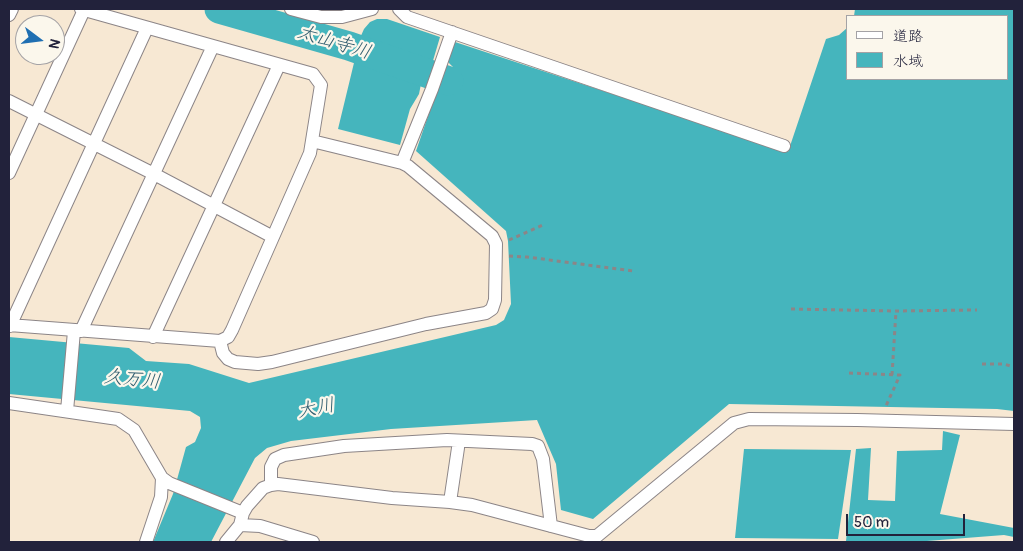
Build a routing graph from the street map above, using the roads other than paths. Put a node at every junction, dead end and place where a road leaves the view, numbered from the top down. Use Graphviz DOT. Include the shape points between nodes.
graph roads {
  1 [pos="12,9"];
  2 [pos="83,9"];
  3 [pos="291,9"];
  4 [pos="372,9"];
  5 [pos="399,9"];
  6 [pos="9,15"];
  7 [pos="147,28"];
  8 [pos="452,32"];
  9 [pos="213,46"];
  10 [pos="279,65"];
  11 [pos="9,101"];
  12 [pos="36,114"];
  13 [pos="312,141"];
  14 [pos="94,143"];
  15 [pos="784,146"];
  16 [pos="402,163"];
  17 [pos="9,173"];
  18 [pos="154,174"];
  19 [pos="214,205"];
  20 [pos="274,237"];
  21 [pos="9,326"];
  22 [pos="76,334"];
  23 [pos="153,337"];
  24 [pos="220,341"];
  25 [pos="9,402"];
  26 [pos="67,407"];
  27 [pos="1014,424"];
  28 [pos="458,448"];
  29 [pos="166,480"];
  30 [pos="271,485"];
  31 [pos="450,502"];
  32 [pos="239,516"];
  33 [pos="551,526"];
  34 [pos="146,542"];
  35 [pos="226,542"];
  36 [pos="313,542"];
  1 -- 6 [label="street"];
  2 -- 7 [label="street"];
  2 -- 12 [label="street"];
  3 -- 4 [label="street" via="321,17 342,17"];
  5 -- 8 [label="street" via="407,16"];
  7 -- 9 [label="street"];
  7 -- 14 [label="street"];
  8 -- 15 [label="street"];
  8 -- 16 [label="street"];
  9 -- 10 [label="street"];
  9 -- 18 [label="street"];
  10 -- 13 [label="street" via="313,74 321,85"];
  10 -- 19 [label="street"];
  11 -- 12 [label="street"];
  12 -- 14 [label="street"];
  12 -- 17 [label="street"];
  13 -- 16 [label="street"];
  13 -- 20 [label="street" via="310,153"];
  14 -- 18 [label="street"];
  14 -- 21 [label="street"];
  16 -- 24 [label="street" via="492,236 496,244 492,308 486,313 258,364 235,362 228,358"];
  18 -- 19 [label="street"];
  18 -- 22 [label="street"];
  19 -- 20 [label="street"];
  19 -- 23 [label="street"];
  20 -- 24 [label="street" via="232,330"];
  21 -- 22 [label="street"];
  22 -- 23 [label="street"];
  22 -- 26 [label="street"];
  23 -- 24 [label="street"];
  25 -- 26 [label="street"];
  26 -- 29 [label="street" via="118,419 134,430"];
  27 -- 33 [label="street" via="749,419 734,423 596,536"];
  28 -- 31 [label="street"];
  29 -- 32 [label="street"];
  29 -- 34 [label="street"];
  30 -- 31 [label="street"];
  30 -- 32 [label="street" via="263,488"];
  30 -- 33 [label="street" via="271,467 275,459 344,446 447,440 532,444 538,446 544,459"];
  31 -- 33 [label="street"];
  32 -- 35 [label="street"];
  32 -- 36 [label="street"];
}
